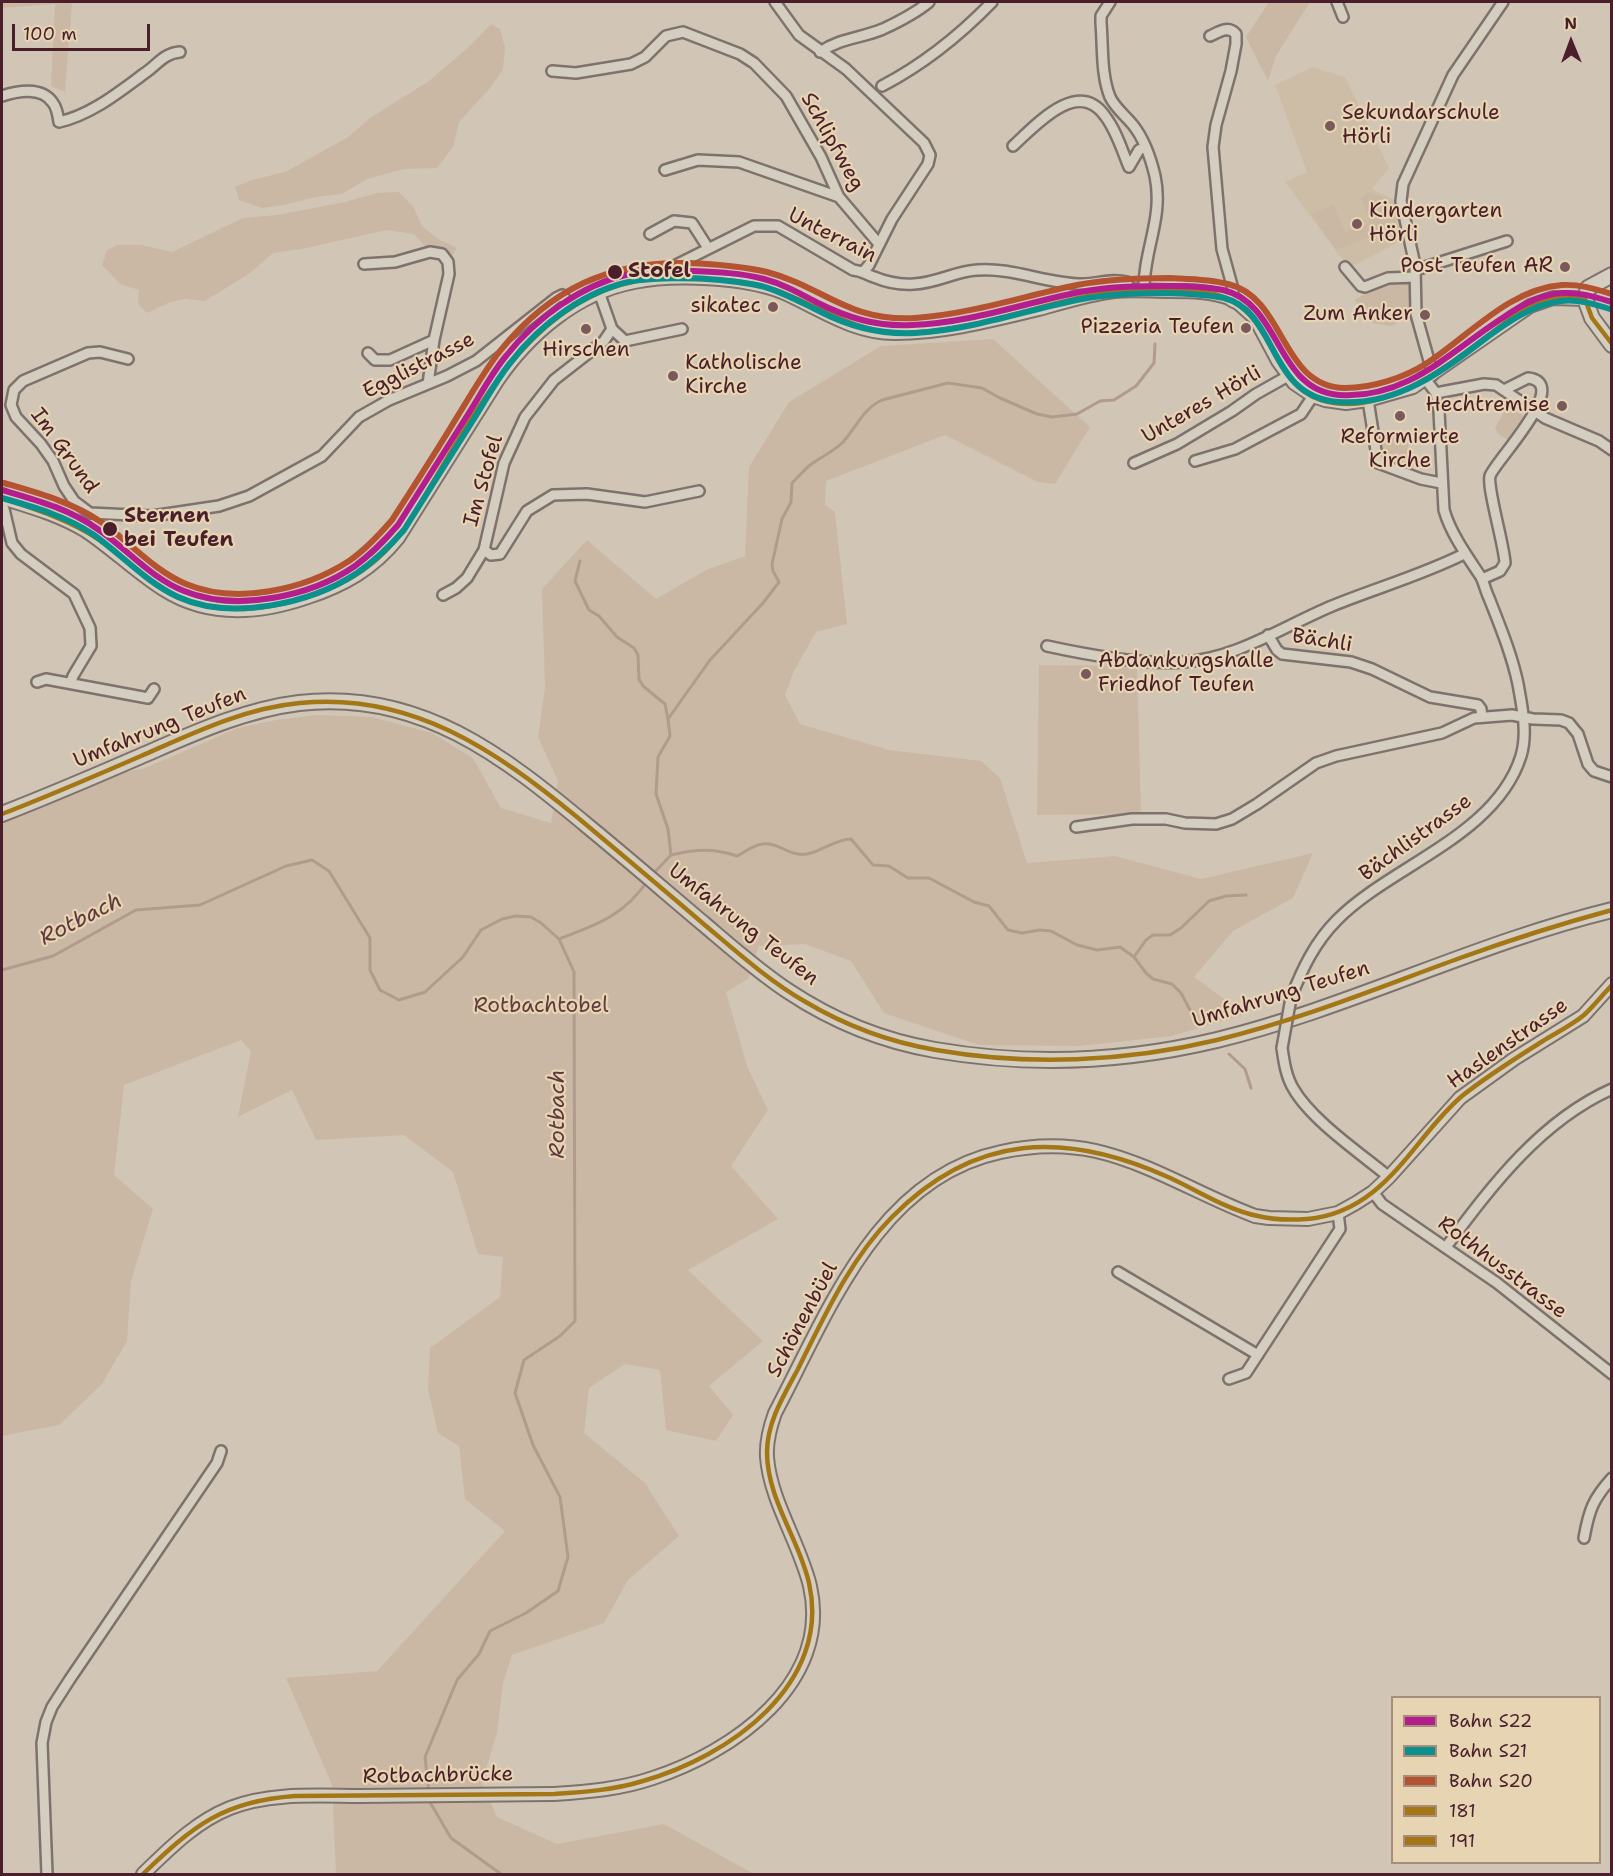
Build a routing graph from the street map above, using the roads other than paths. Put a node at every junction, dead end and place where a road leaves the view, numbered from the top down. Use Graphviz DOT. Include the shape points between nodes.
graph roads {
  1 [pos="775,2"];
  2 [pos="929,2"];
  3 [pos="992,2"];
  4 [pos="1109,2"];
  5 [pos="1337,2"];
  6 [pos="1503,2"];
  7 [pos="1343,17"];
  8 [pos="1210,36"];
  9 [pos="180,52"];
  10 [pos="820,52"];
  11 [pos="552,71"];
  12 [pos="882,86"];
  13 [pos="2,96"];
  14 [pos="1013,146"];
  15 [pos="1145,147"];
  16 [pos="665,170"];
  17 [pos="839,197"];
  18 [pos="650,234"];
  19 [pos="1507,241"];
  20 [pos="879,244"];
  21 [pos="708,248"];
  22 [pos="364,264"];
  23 [pos="1345,267"];
  24 [pos="864,271"];
  25 [pos="1415,273"];
  26 [pos="1611,275"];
  27 [pos="672,278"];
  28 [pos="1128,291"];
  29 [pos="1144,291"];
  30 [pos="599,292"];
  31 [pos="1585,299"];
  32 [pos="1234,300"];
  33 [pos="572,307"];
  34 [pos="612,329"];
  35 [pos="682,329"];
  36 [pos="434,340"];
  37 [pos="1611,345"];
  38 [pos="368,353"];
  39 [pos="128,359"];
  40 [pos="1288,376"];
  41 [pos="1429,378"];
  42 [pos="428,384"];
  43 [pos="1504,390"];
  44 [pos="1436,393"];
  45 [pos="1313,396"];
  46 [pos="1368,400"];
  47 [pos="1536,412"];
  48 [pos="1611,450"];
  49 [pos="1195,461"];
  50 [pos="1134,463"];
  51 [pos="1441,483"];
  52 [pos="699,491"];
  53 [pos="4,504"];
  54 [pos="90,513"];
  55 [pos="80,528"];
  56 [pos="484,550"];
  57 [pos="1464,554"];
  58 [pos="1482,579"];
  59 [pos="443,595"];
  60 [pos="1268,635"];
  61 [pos="1047,646"];
  62 [pos="38,682"];
  63 [pos="71,682"];
  64 [pos="154,689"];
  65 [pos="1482,717"];
  66 [pos="1523,717"];
  67 [pos="1611,777"];
  68 [pos="2,814"];
  69 [pos="1076,827"];
  70 [pos="1611,910"];
  71 [pos="1611,984"];
  72 [pos="1611,1089"];
  73 [pos="1144,1167"];
  74 [pos="1389,1177"];
  75 [pos="1373,1192"];
  76 [pos="1338,1213"];
  77 [pos="1446,1247"];
  78 [pos="1118,1272"];
  79 [pos="1258,1355"];
  80 [pos="1611,1374"];
  81 [pos="1229,1379"];
  82 [pos="221,1451"];
  83 [pos="1611,1478"];
  84 [pos="1584,1538"];
  85 [pos="810,1647"];
  86 [pos="47,1875"];
  87 [pos="143,1875"];
  1 -- 10 [label="street" via="799,35"];
  2 -- 10 [label="street" via="883,29 830,45"];
  3 -- 12 [label="street" via="964,30 912,70"];
  4 -- 15 [label="street" via="1101,16 1107,87 1113,103"];
  5 -- 7 [label="street"];
  6 -- 25 [label="street" via="1453,75 1403,184 1401,201"];
  8 -- 32 [label="street" via="1224,29 1236,34 1232,71 1213,147 1222,249"];
  9 -- 13 [label="street" via="170,53 110,98 59,122 55,104 42,93 23,91"];
  10 -- 20 [label="street" via="846,69 924,143 930,155"];
  11 -- 17 [label="street, Schlipfweg" via="576,73 631,64 645,57 666,36 683,32 740,54 786,96"];
  14 -- 15 [label="street" via="1050,113 1074,101 1098,107 1107,117 1129,167"];
  15 -- 29 [label="street" via="1158,202"];
  16 -- 17 [label="street" via="698,160 733,161"];
  17 -- 20 [label="street, Schlipfweg"];
  18 -- 21 [label="street" via="674,221 692,223"];
  19 -- 25 [label="street"];
  20 -- 24 [label="street"];
  21 -- 24 [label="street, Unterrain" via="754,226 778,226 853,270"];
  21 -- 27 [label="street, Unterrain" via="674,266"];
  22 -- 36 [label="street" via="395,262 430,252 442,254 448,262 449,274"];
  23 -- 25 [label="street" via="1358,285 1365,287"];
  24 -- 28 [label="street, Unterrain" via="889,282 912,285 991,270 1081,284 1121,281 1127,282"];
  25 -- 41 [label="street" via="1416,314"];
  26 -- 31 [label="main road" via="1588,288"];
  27 -- 28 [label="street" via="758,285 858,327 887,333 987,321 1089,296"];
  27 -- 30 [label="street" via="634,282"];
  28 -- 29 [label="street"];
  29 -- 32 [label="street" via="1191,291"];
  30 -- 33 [label="street"];
  30 -- 34 [label="street"];
  31 -- 37 [label="main road"];
  31 -- 41 [label="street" via="1553,298 1530,306"];
  32 -- 40 [label="street" via="1255,318"];
  33 -- 42 [label="street, Egglistrasse" via="562,295 556,298 476,361"];
  33 -- 55 [label="street" via="509,363 391,547 362,573 333,589 264,609 206,607 163,590"];
  34 -- 35 [label="street" via="625,341"];
  34 -- 56 [label="street, Im Stofel" via="604,341 554,380 525,417 504,463"];
  36 -- 38 [label="street" via="390,360 375,360"];
  36 -- 42 [label="street"];
  39 -- 54 [label="street, Im Grund" via="88,353 23,381 14,390 11,405 16,417 53,461 74,501"];
  40 -- 45 [label="street"];
  40 -- 50 [label="street, Unteres Hörli" via="1177,444"];
  41 -- 44 [label="street, Bächlistrasse"];
  41 -- 46 [label="street" via="1413,387"];
  42 -- 54 [label="street, Egglistrasse" via="359,417 322,456 249,496 219,506 152,516"];
  43 -- 44 [label="street" via="1484,384"];
  43 -- 47 [label="street"];
  43 -- 47 [label="street" via="1528,378 1539,382 1542,389"];
  44 -- 51 [label="street, Bächlistrasse"];
  45 -- 46 [label="street" via="1335,402"];
  45 -- 49 [label="street" via="1301,414 1235,449"];
  46 -- 51 [label="street" via="1378,463 1421,480"];
  47 -- 48 [label="street"];
  47 -- 58 [label="street" via="1493,470 1490,480 1505,563 1500,571"];
  51 -- 57 [label="street, Bächlistrasse" via="1447,519"];
  52 -- 56 [label="street" via="645,502 587,494 553,495 527,511 500,554 491,555"];
  53 -- 55 [label="street" via="54,515"];
  53 -- 63 [label="street" via="12,543 74,594 90,628 91,646"];
  54 -- 55 [label="street"];
  56 -- 59 [label="street, Im Stofel" via="466,578"];
  57 -- 58 [label="street, Bächlistrasse"];
  57 -- 60 [label="street"];
  58 -- 66 [label="street, Bächlistrasse" via="1518,682"];
  60 -- 61 [label="street, Bächli" via="1219,657 1183,662 1092,655"];
  60 -- 65 [label="street, Bächli" via="1282,654 1335,659 1372,669 1430,697 1478,705"];
  62 -- 63 [label="street"];
  63 -- 64 [label="street" via="148,698"];
  65 -- 66 [label="street"];
  65 -- 69 [label="street" via="1442,733 1316,764 1257,804 1216,824 1132,819"];
  66 -- 67 [label="street" via="1569,723 1578,735 1588,764 1594,771"];
  66 -- 74 [label="street, Bächlistrasse, bridge" via="1521,756 1497,798 1460,833 1370,893 1336,921 1313,950 1290,998 1282,1048 1294,1090 1306,1106"];
  68 -- 70 [label="main road, Umfahrung Teufen" via="195,732 250,713 301,703 343,701 382,705 466,736 515,768 750,962 836,1019 882,1037 934,1050 1023,1059 1118,1056 1183,1047 1245,1032 1325,1007 1503,941"];
  71 -- 74 [label="street, Haslenstrasse" via="1583,1016 1460,1098"];
  72 -- 77 [label="street" via="1540,1137 1485,1194"];
  73 -- 76 [label="street, Haslenstrasse" via="1255,1216 1308,1219"];
  73 -- 85 [label="street, Schönenbüel" via="1096,1151 1068,1147 1030,1147 985,1155 918,1191 875,1235 843,1285 776,1413 768,1437 772,1484 810,1585"];
  74 -- 75 [label="street, Haslenstrasse"];
  75 -- 76 [label="street, Haslenstrasse"];
  75 -- 77 [label="street, Rothhusstrasse" via="1382,1204"];
  76 -- 79 [label="street" via="1340,1229"];
  77 -- 80 [label="street, Rothhusstrasse"];
  78 -- 79 [label="street"];
  79 -- 81 [label="street" via="1246,1373"];
  82 -- 86 [label="street" via="217,1463 52,1707 42,1743"];
  83 -- 84 [label="street" via="1588,1512"];
  85 -- 87 [label="street, Rotbachbrücke" via="789,1687 773,1705 727,1743 652,1778 623,1786 554,1794 268,1799 231,1807 201,1823"];
}
